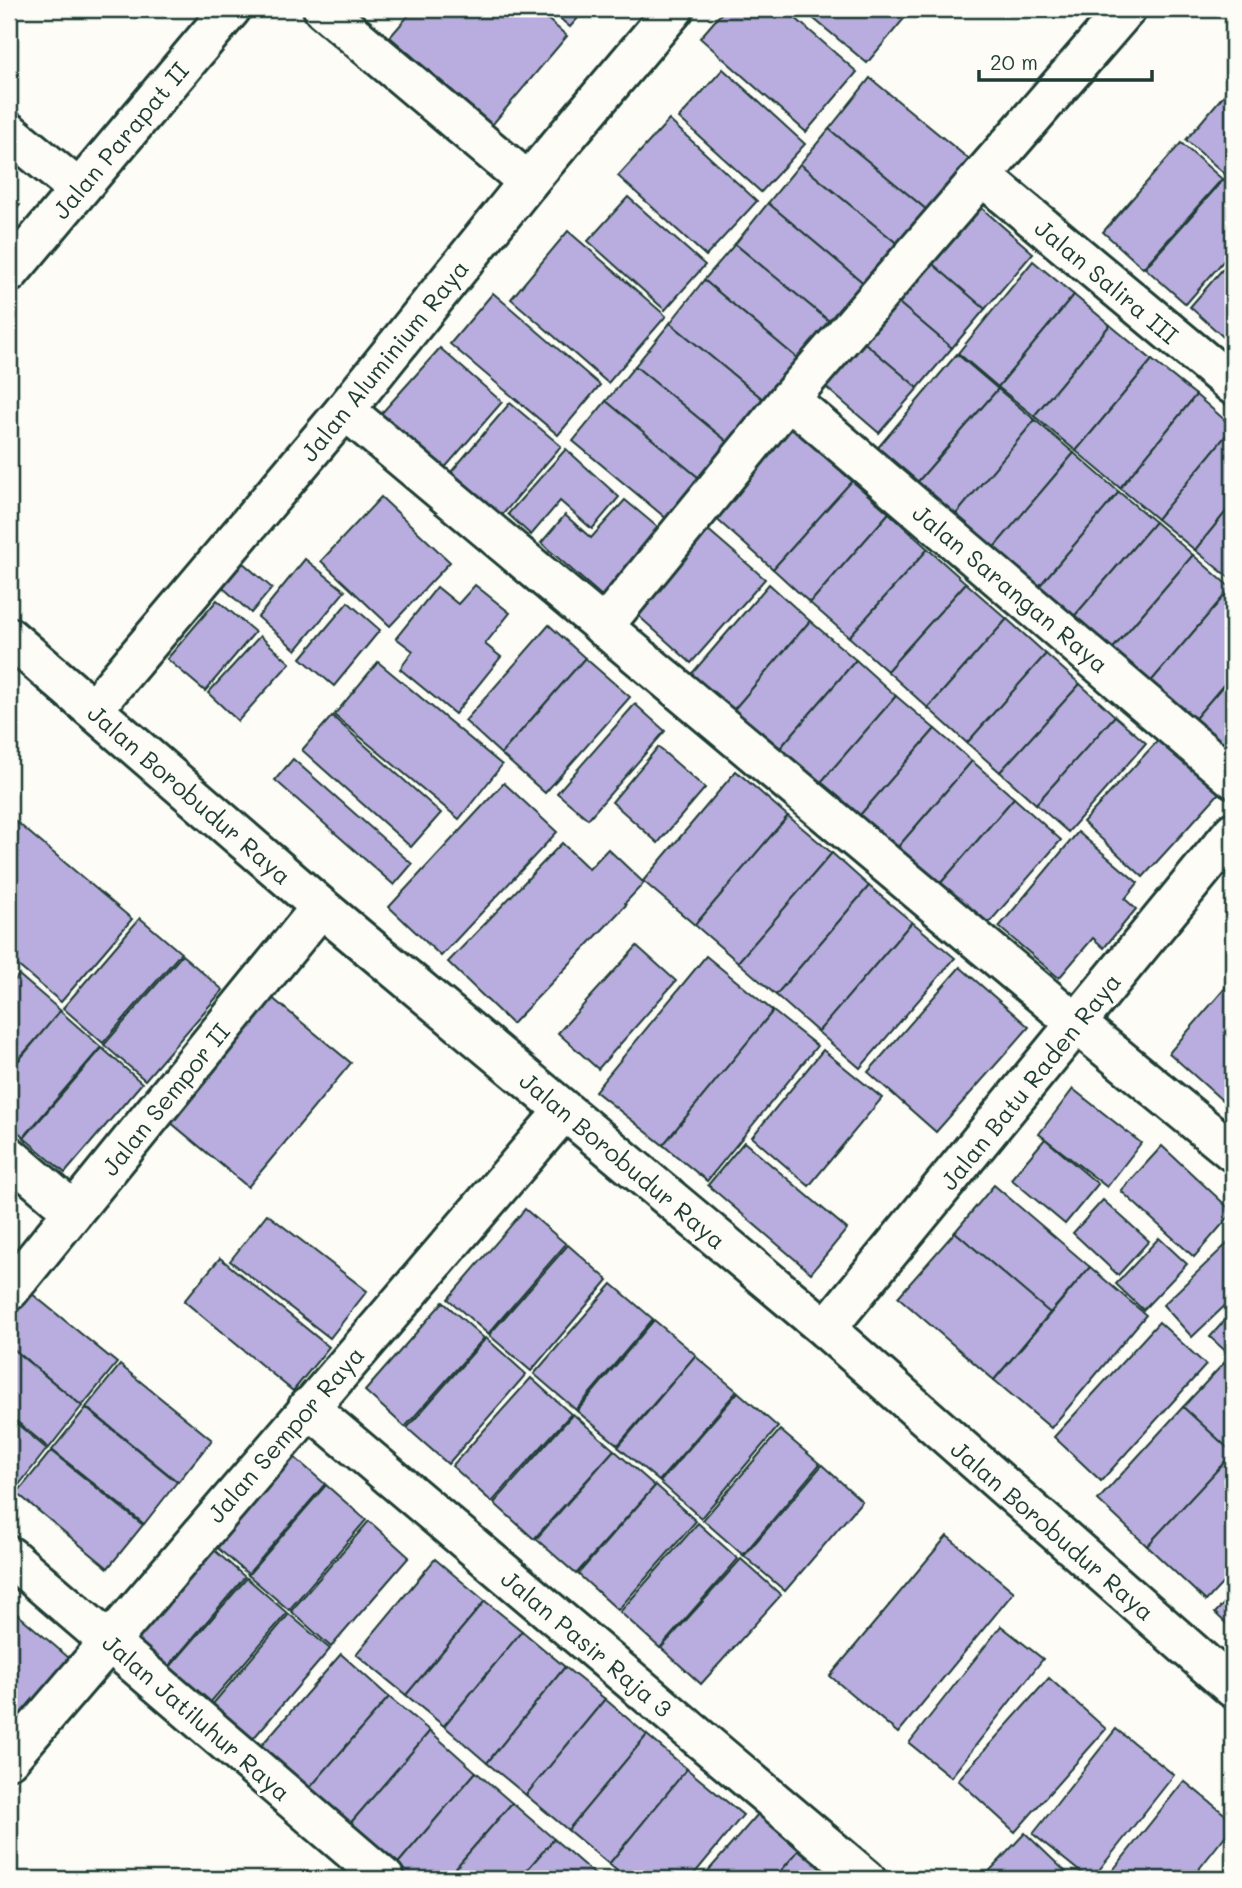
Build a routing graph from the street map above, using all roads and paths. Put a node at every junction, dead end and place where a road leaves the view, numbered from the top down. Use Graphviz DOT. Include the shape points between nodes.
graph roads {
  1 [pos="231,9"];
  2 [pos="323,9"];
  3 [pos="674,9"];
  4 [pos="1126,9"];
  5 [pos="9,132"];
  6 [pos="982,176"];
  7 [pos="528,182"];
  8 [pos="78,189"];
  9 [pos="9,272"];
  10 [pos="1233,385"];
  11 [pos="789,399"];
  12 [pos="345,410"];
  13 [pos="603,626"];
  14 [pos="9,638"];
  15 [pos="93,709"];
  16 [pos="1233,778"];
  17 [pos="1233,832"];
  18 [pos="321,907"];
  19 [pos="1077,1024"];
  20 [pos="564,1111"];
  21 [pos="1233,1152"];
  22 [pos="9,1156"];
  23 [pos="73,1211"];
  24 [pos="9,1291"];
  25 [pos="826,1329"];
  26 [pos="308,1408"];
  27 [pos="9,1556"];
  28 [pos="109,1640"];
  29 [pos="1233,1688"];
  30 [pos="9,1759"];
  31 [pos="385,1879"];
  32 [pos="866,1879"];
  1 -- 8 [label="street, Jalan Parapat II"];
  2 -- 7 [label="street"];
  3 -- 7 [label="street, Jalan Aluminium Raya"];
  4 -- 6 [label="street"];
  5 -- 8 [label="street"];
  6 -- 10 [label="street, Jalan Salira III"];
  6 -- 11 [label="street"];
  7 -- 12 [label="street, Jalan Aluminium Raya"];
  8 -- 9 [label="street, Jalan Parapat II"];
  11 -- 13 [label="street"];
  11 -- 16 [label="street, Jalan Sarangan Raya"];
  12 -- 13 [label="street"];
  12 -- 15 [label="street, Jalan Aluminium Raya"];
  13 -- 19 [label="street"];
  14 -- 15 [label="street, Jalan Borobudur Raya"];
  15 -- 18 [label="street, Jalan Borobudur Raya"];
  17 -- 19 [label="street, Jalan Batu Raden Raya"];
  18 -- 20 [label="street, Jalan Borobudur Raya"];
  18 -- 23 [label="street, Jalan Sempor II"];
  19 -- 21 [label="street"];
  19 -- 25 [label="street, Jalan Batu Raden Raya"];
  20 -- 25 [label="street, Jalan Borobudur Raya"];
  20 -- 26 [label="street, Jalan Sempor Raya"];
  22 -- 23 [label="street"];
  23 -- 24 [label="street, Jalan Sempor II"];
  25 -- 29 [label="street, Jalan Borobudur Raya"];
  26 -- 28 [label="street, Jalan Sempor Raya"];
  26 -- 32 [label="street, Jalan Pasir Raja 3"];
  27 -- 28 [label="street, Jalan Jatiluhur Raya"];
  28 -- 30 [label="street, Jalan Sempor Raya"];
  28 -- 31 [label="street, Jalan Jatiluhur Raya"];
}
